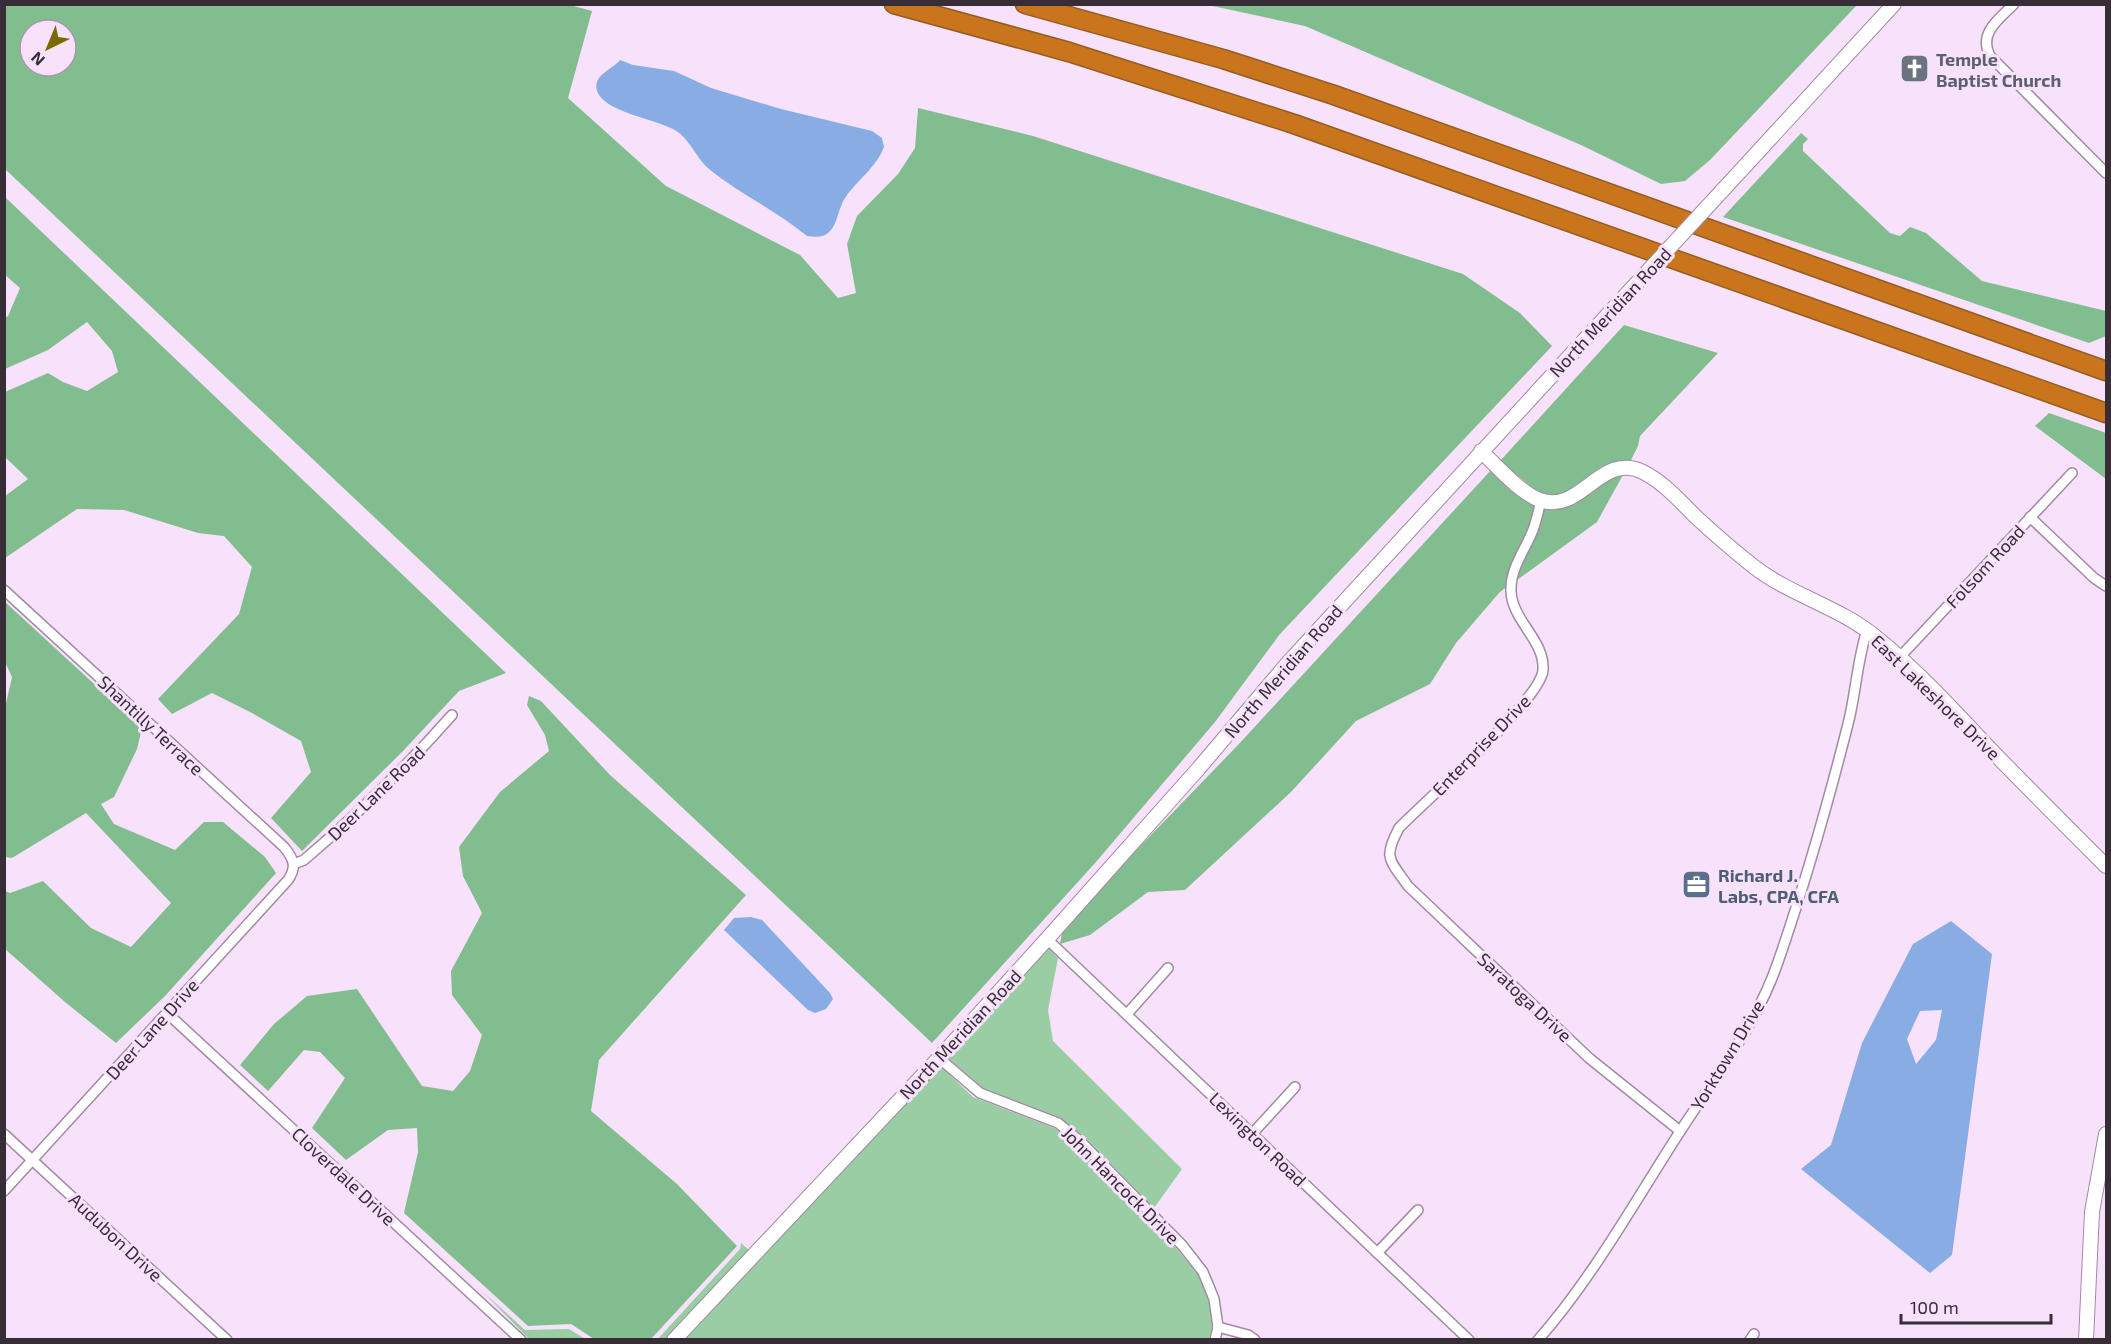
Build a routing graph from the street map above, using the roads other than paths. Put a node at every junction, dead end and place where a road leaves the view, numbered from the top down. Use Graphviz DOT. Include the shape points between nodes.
graph roads {
  1 [pos="894,4"];
  2 [pos="1025,4"];
  3 [pos="1894,4"];
  4 [pos="2014,4"];
  5 [pos="2106,173"];
  6 [pos="2106,371"];
  7 [pos="2106,413"];
  8 [pos="1480,451"];
  9 [pos="2072,473"];
  10 [pos="1541,500"];
  11 [pos="2030,517"];
  12 [pos="2106,586"];
  13 [pos="4,590"];
  14 [pos="1867,630"];
  15 [pos="1899,658"];
  16 [pos="452,715"];
  17 [pos="1389,848"];
  18 [pos="294,864"];
  19 [pos="2106,866"];
  20 [pos="1047,939"];
  21 [pos="1168,968"];
  22 [pos="167,1013"];
  23 [pos="1127,1014"];
  24 [pos="939,1058"];
  25 [pos="1295,1087"];
  26 [pos="1680,1131"];
  27 [pos="4,1134"];
  28 [pos="1252,1134"];
  29 [pos="2106,1134"];
  30 [pos="32,1160"];
  31 [pos="4,1191"];
  32 [pos="1418,1210"];
  33 [pos="1377,1253"];
  34 [pos="1218,1327"];
  35 [pos="227,1340"];
  36 [pos="521,1340"];
  37 [pos="674,1340"];
  38 [pos="1215,1340"];
  39 [pos="1255,1340"];
  40 [pos="1469,1340"];
  41 [pos="1538,1340"];
  42 [pos="2086,1340"];
  1 -- 7 [label="highway" via="1069,52 1294,124"];
  2 -- 6 [label="highway" via="1223,59 1334,95"];
  3 -- 8 [label="main road, North Meridian Road, bridge"];
  4 -- 5 [label="street" via="1987,34 1990,56"];
  8 -- 10 [label="main road" via="1520,487"];
  8 -- 20 [label="main road, North Meridian Road"];
  9 -- 11 [label="street, Folsom Road"];
  10 -- 14 [label="main road, East Lakeshore Drive" via="1571,497 1615,468 1640,471 1755,567"];
  10 -- 17 [label="street, Enterprise Drive" via="1515,568 1511,591 1521,620 1540,651 1542,677 1508,721 1399,828"];
  11 -- 12 [label="street"];
  11 -- 15 [label="street, Folsom Road"];
  13 -- 18 [label="street, Shantilly Terrace" via="284,847"];
  14 -- 15 [label="main road, East Lakeshore Drive"];
  14 -- 26 [label="street, Yorktown Drive" via="1849,720 1777,965 1732,1055"];
  15 -- 19 [label="main road, East Lakeshore Drive"];
  16 -- 18 [label="street, Deer Lane Road" via="353,817 304,860"];
  17 -- 26 [label="street, Saratoga Drive" via="1392,863 1408,886 1589,1058"];
  18 -- 22 [label="street, Deer Lane Drive" via="288,880"];
  20 -- 23 [label="street, Lexington Road"];
  20 -- 24 [label="main road, North Meridian Road"];
  21 -- 23 [label="street"];
  22 -- 30 [label="street, Deer Lane Drive"];
  22 -- 36 [label="street, Cloverdale Drive"];
  23 -- 28 [label="street, Lexington Road"];
  24 -- 34 [label="street, John Hancock Drive" via="980,1094 1058,1123 1080,1141 1182,1245 1203,1272 1214,1299"];
  24 -- 37 [label="main road, North Meridian Road"];
  25 -- 28 [label="street"];
  26 -- 41 [label="street, Yorktown Drive" via="1594,1267"];
  27 -- 30 [label="street, Audubon Drive"];
  28 -- 33 [label="street, Lexington Road"];
  29 -- 42 [label="main road" via="2092,1212"];
  30 -- 31 [label="street, Deer Lane Drive"];
  30 -- 35 [label="street, Audubon Drive"];
  32 -- 33 [label="street"];
  33 -- 40 [label="street, Lexington Road"];
  34 -- 38 [label="street, John Hancock Drive"];
  34 -- 39 [label="street"];
}
